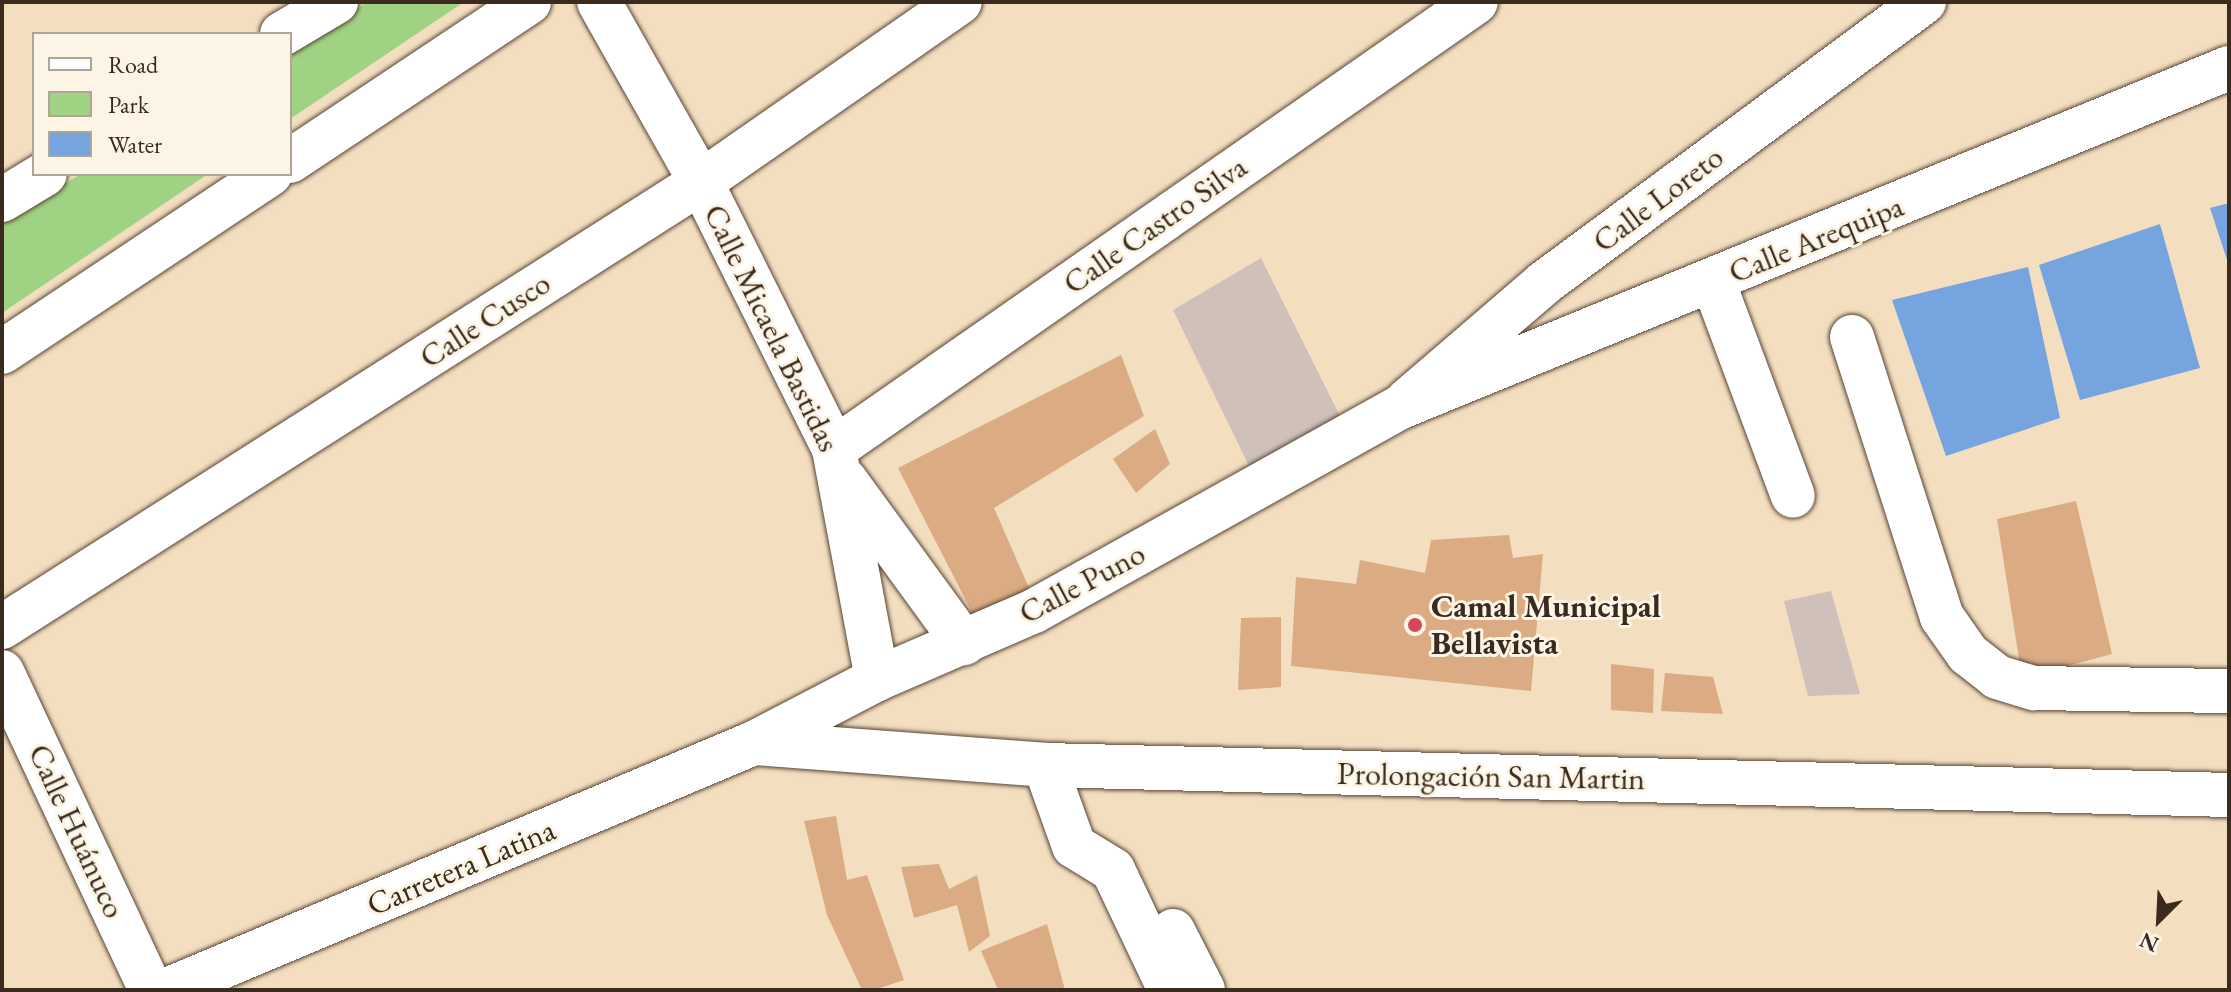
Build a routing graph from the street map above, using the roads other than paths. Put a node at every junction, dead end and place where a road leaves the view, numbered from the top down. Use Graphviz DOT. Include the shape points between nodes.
graph roads {
  1 [pos="336,2"];
  2 [pos="529,2"];
  3 [pos="599,2"];
  4 [pos="960,2"];
  5 [pos="1476,2"];
  6 [pos="1924,2"];
  7 [pos="285,32"];
  8 [pos="2219,69"];
  9 [pos="292,160"];
  10 [pos="42,176"];
  11 [pos="267,176"];
  12 [pos="701,182"];
  13 [pos="2,200"];
  14 [pos="1713,281"];
  15 [pos="1852,337"];
  16 [pos="2,352"];
  17 [pos="1401,407"];
  18 [pos="836,460"];
  19 [pos="1793,496"];
  20 [pos="2,627"];
  21 [pos="964,643"];
  22 [pos="2,672"];
  23 [pos="877,679"];
  24 [pos="2229,691"];
  25 [pos="754,743"];
  26 [pos="1045,765"];
  27 [pos="2229,795"];
  28 [pos="1113,870"];
  29 [pos="151,990"];
  30 [pos="167,990"];
  31 [pos="1170,990"];
  32 [pos="1203,990"];
  1 -- 7 [label="street"];
  2 -- 9 [label="street"];
  3 -- 12 [label="street, Calle Micaela Bastidas"];
  4 -- 12 [label="street, Calle Cusco"];
  5 -- 18 [label="street, Calle Castro Silva"];
  6 -- 17 [label="street, Calle Loreto" via="1544,283"];
  8 -- 14 [label="street, Calle Arequipa"];
  10 -- 13 [label="street"];
  11 -- 16 [label="street"];
  12 -- 18 [label="street, Calle Micaela Bastidas"];
  12 -- 20 [label="street, Calle Cusco"];
  14 -- 17 [label="street, Calle Arequipa"];
  14 -- 19 [label="street"];
  15 -- 24 [label="street" via="1942,617 1968,654 1997,677 2034,688"];
  17 -- 21 [label="street, Calle Puno"];
  18 -- 21 [label="street"];
  18 -- 23 [label="street, Calle Micaela Bastidas"];
  21 -- 23 [label="street, Calle Puno"];
  22 -- 29 [label="street, Calle Huánuco"];
  23 -- 25 [label="street, Calle Puno"];
  25 -- 26 [label="street, Prolongación San Martin"];
  25 -- 30 [label="street, Carretera Latina"];
  26 -- 27 [label="street, Prolongación San Martin"];
  26 -- 28 [label="street" via="1074,846"];
  28 -- 31 [label="street"];
  28 -- 32 [label="street" via="1149,886"];
}
